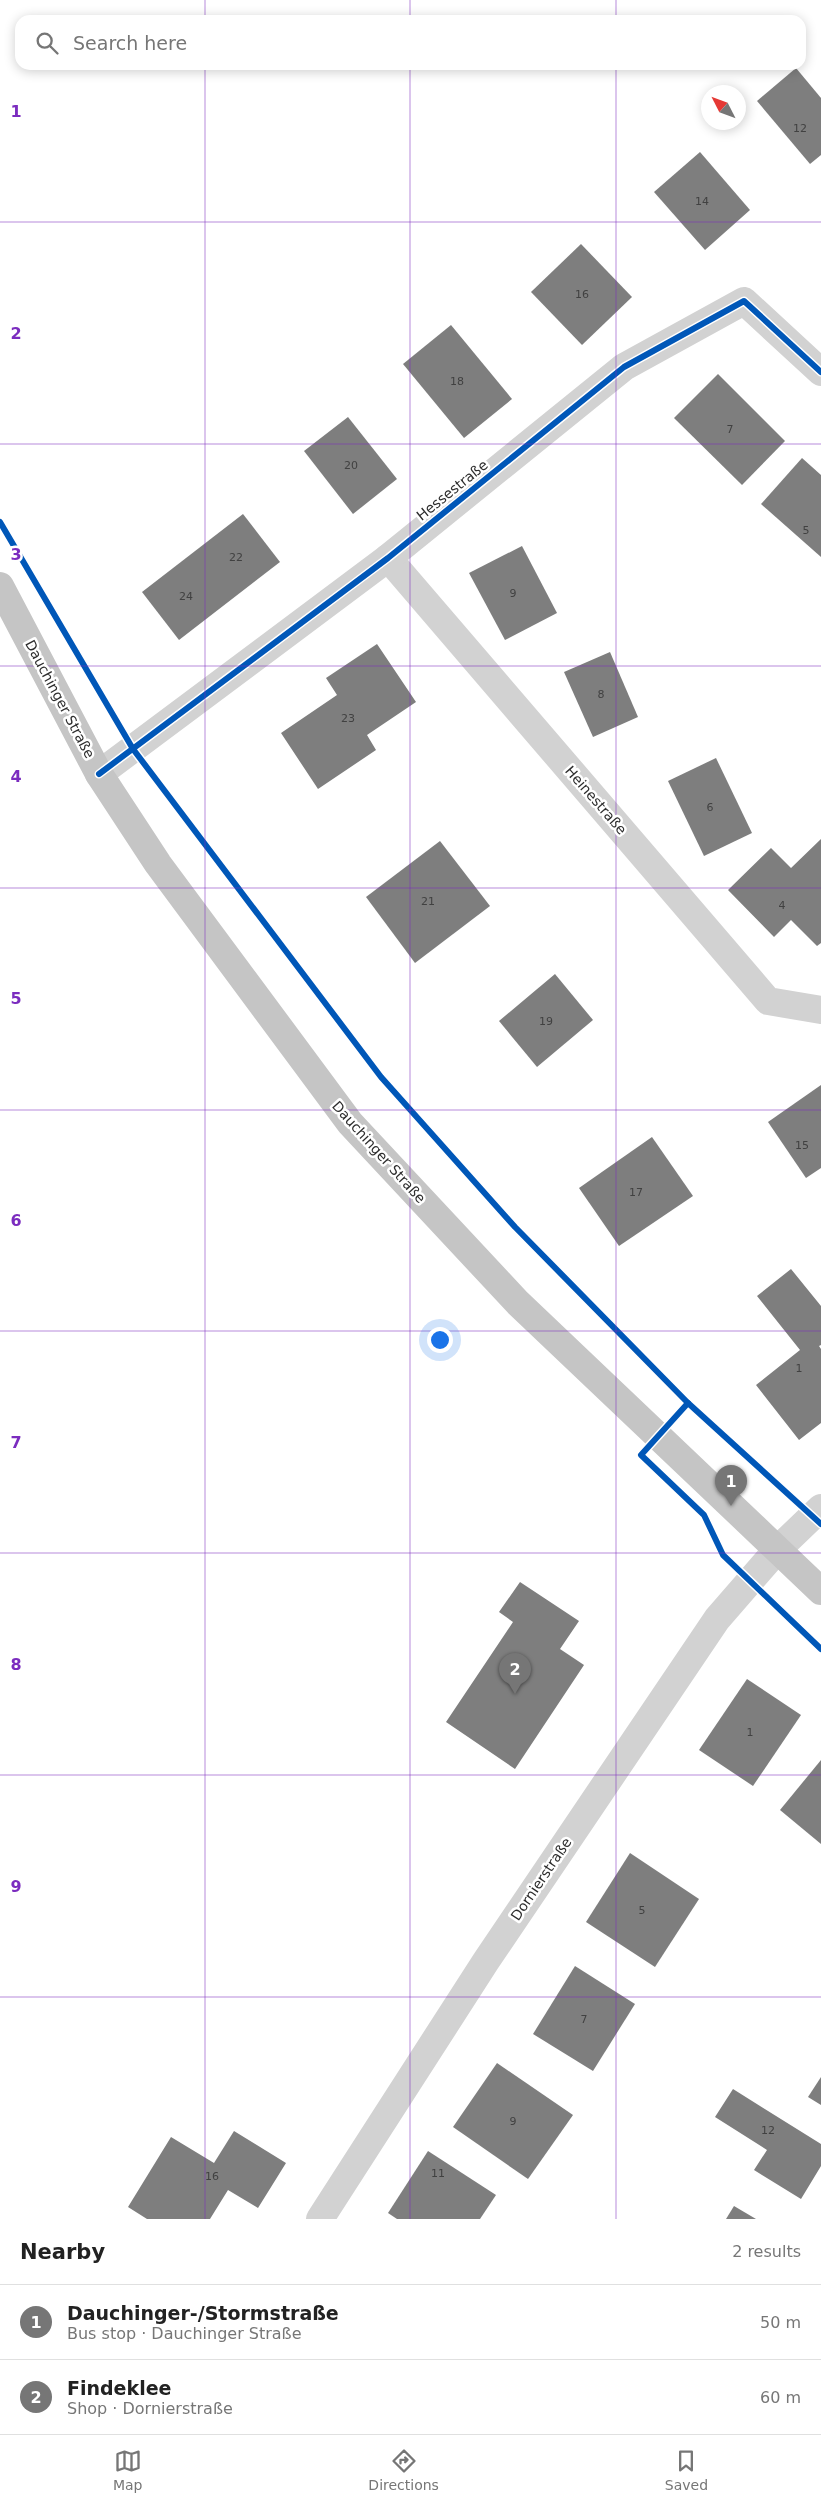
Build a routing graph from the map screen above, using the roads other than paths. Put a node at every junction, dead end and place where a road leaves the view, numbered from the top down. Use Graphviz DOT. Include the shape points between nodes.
graph roads {
  1 [pos="821,372"];
  2 [pos="388,558"];
  3 [pos="0,586"];
  4 [pos="99,774"];
  5 [pos="821,1010"];
  6 [pos="821,1508"];
  7 [pos="777,1550"];
  8 [pos="821,1590"];
  9 [pos="320,2219"];
  1 -- 2 [label="street, Hessestraße" via="744,301 624,367"];
  2 -- 4 [label="street, Hessestraße"];
  2 -- 5 [label="street, Heinestraße" via="768,1001"];
  3 -- 4 [label="main road, Dauchinger Straße"];
  4 -- 7 [label="main road, Dauchinger Straße" via="158,864 350,1123 518,1303"];
  6 -- 7 [label="street, Dornierstraße"];
  7 -- 8 [label="main road, Dauchinger Straße"];
  7 -- 9 [label="street, Dornierstraße" via="716,1619 486,1961"];
}
